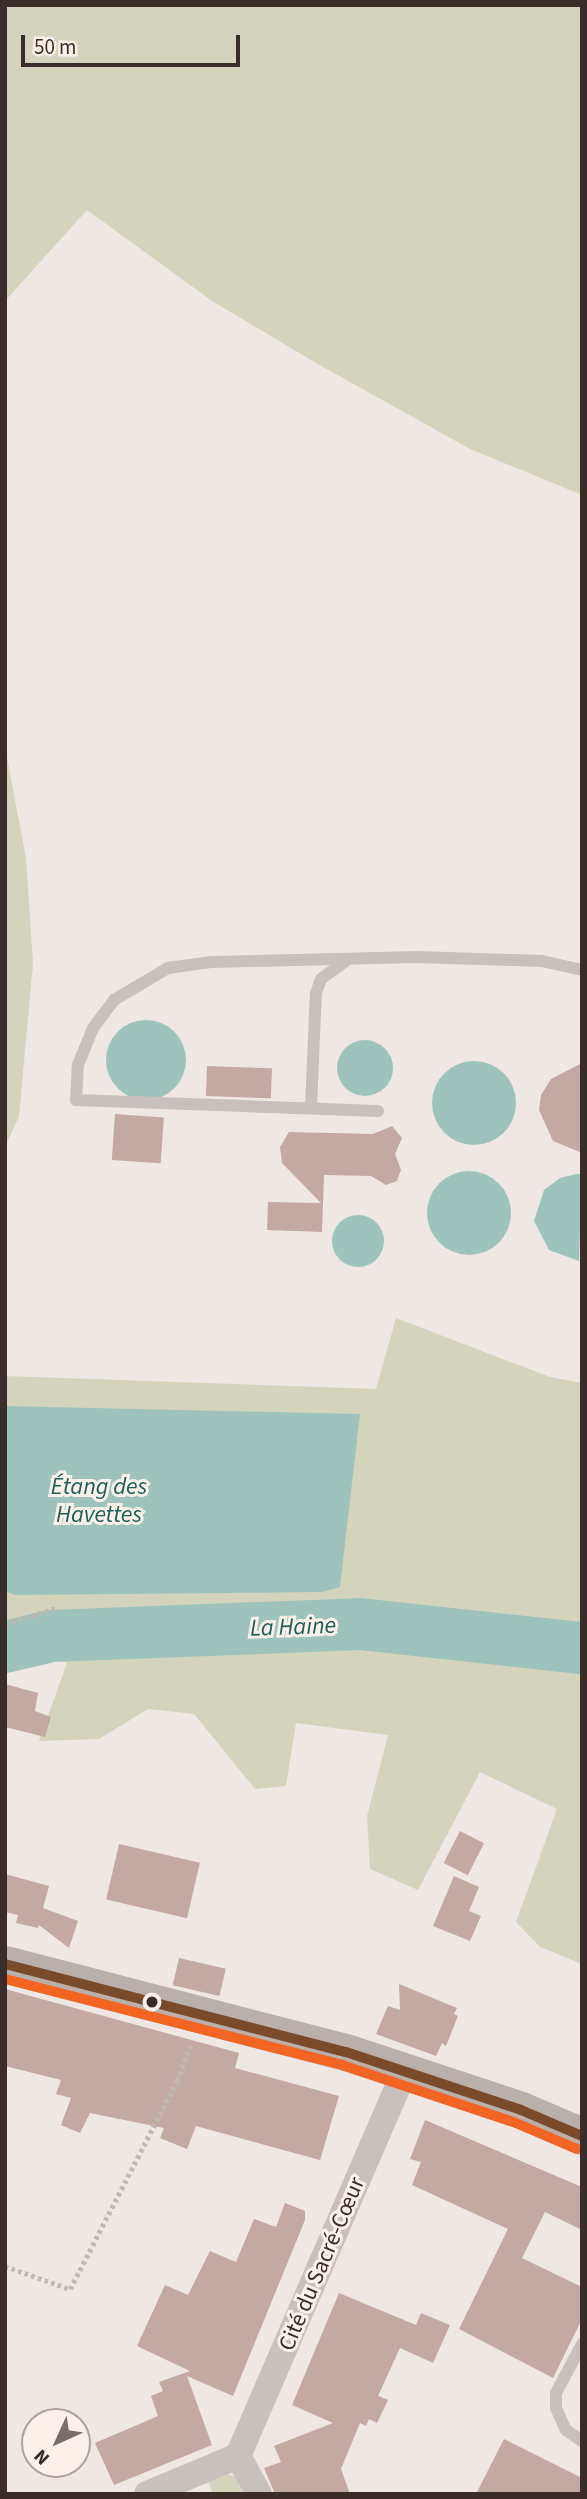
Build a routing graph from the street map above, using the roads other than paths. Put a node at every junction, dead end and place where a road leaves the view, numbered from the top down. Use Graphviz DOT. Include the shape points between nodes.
graph roads {
  1 [pos="348,960"];
  2 [pos="582,970"];
  3 [pos="311,1106"];
  4 [pos="378,1111"];
  5 [pos="5,1964"];
  6 [pos="405,2071"];
  7 [pos="582,2136"];
  8 [pos="582,2344"];
  9 [pos="582,2441"];
  10 [pos="238,2456"];
  11 [pos="147,2494"];
  12 [pos="259,2494"];
  1 -- 2 [label="lane" via="542,961"];
  1 -- 3 [label="lane" via="321,979 316,993"];
  1 -- 3 [label="lane" via="211,962 169,968 114,1000 93,1028 78,1065 76,1100"];
  3 -- 4 [label="lane"];
  5 -- 6 [label="street"];
  6 -- 7 [label="street"];
  6 -- 10 [label="street, Cité du Sacré-Cœur"];
  8 -- 9 [label="lane" via="556,2393 556,2408 566,2430"];
  10 -- 11 [label="street"];
  10 -- 12 [label="street"];
}
